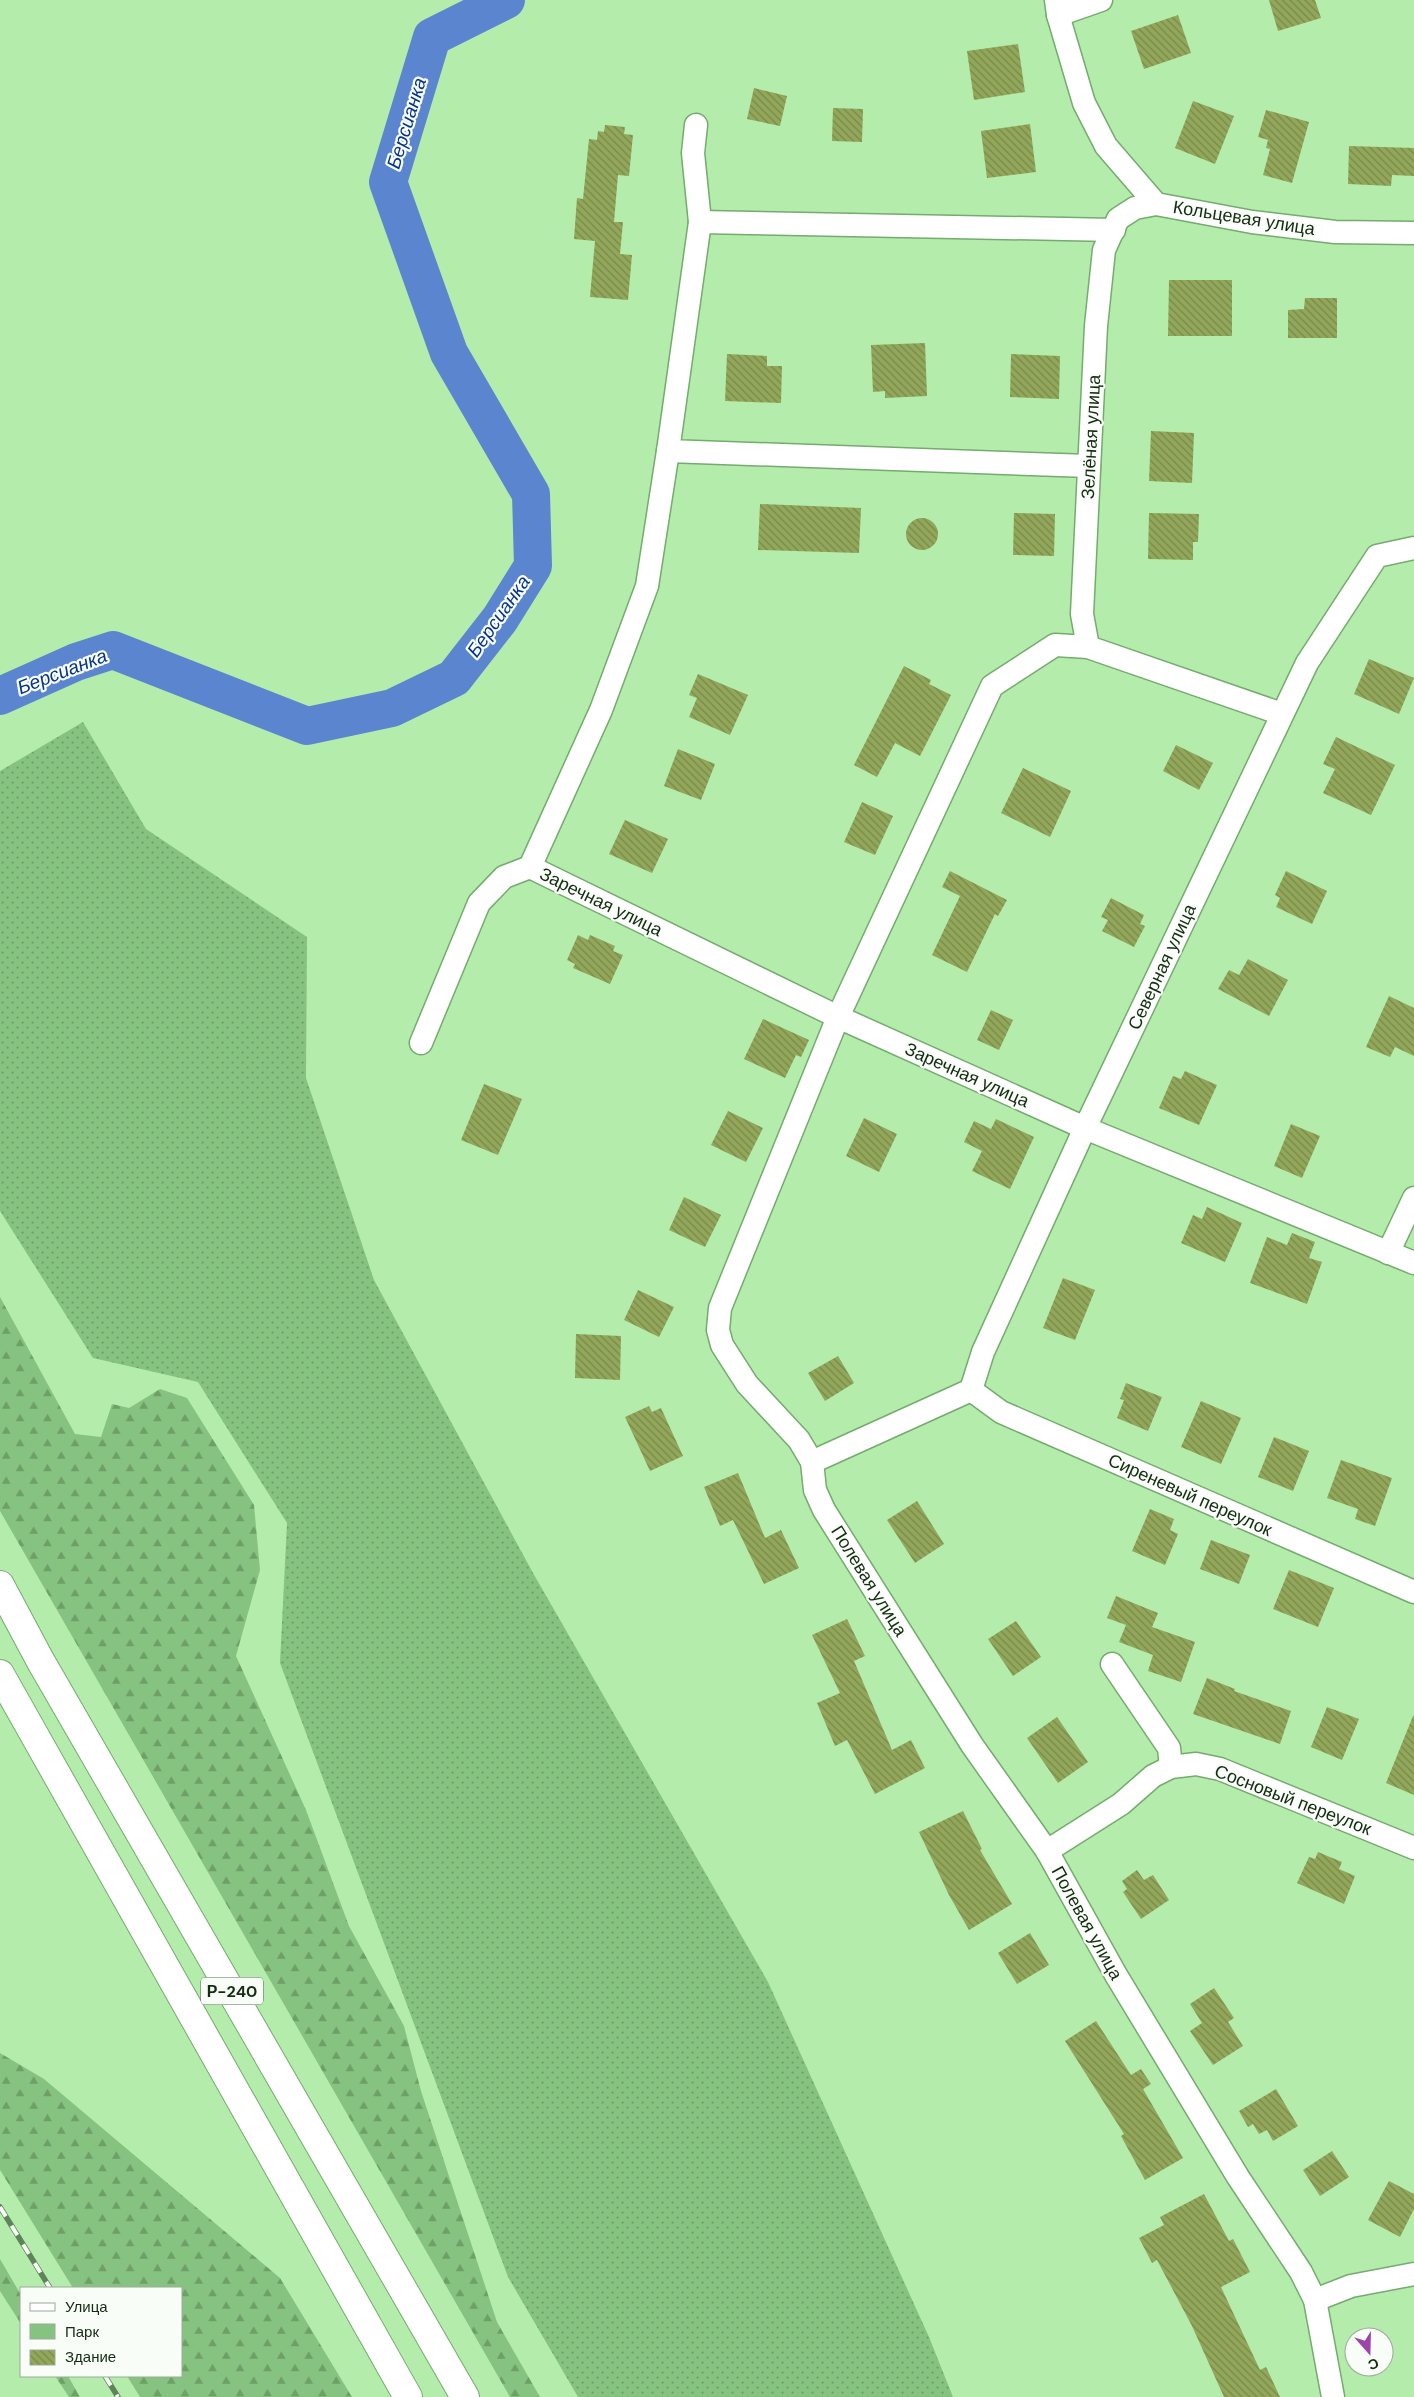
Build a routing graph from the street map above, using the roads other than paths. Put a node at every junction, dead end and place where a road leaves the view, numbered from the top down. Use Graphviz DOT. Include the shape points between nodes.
graph roads {
  1 [pos="1101,0"];
  2 [pos="1057,7"];
  3 [pos="696,125"];
  4 [pos="1156,204"];
  5 [pos="700,222"];
  6 [pos="1114,230"];
  7 [pos="1414,232"];
  8 [pos="668,451"];
  9 [pos="1089,466"];
  10 [pos="1414,548"];
  11 [pos="1088,646"];
  12 [pos="1282,714"];
  13 [pos="530,867"];
  14 [pos="838,1017"];
  15 [pos="421,1043"];
  16 [pos="1085,1128"];
  17 [pos="1414,1198"];
  18 [pos="1388,1253"];
  19 [pos="1414,1263"];
  20 [pos="970,1390"];
  21 [pos="812,1462"];
  22 [pos="0,1585"];
  23 [pos="1414,1592"];
  24 [pos="1112,1664"];
  25 [pos="0,1674"];
  26 [pos="1171,1767"];
  27 [pos="1414,1848"];
  28 [pos="1046,1851"];
  29 [pos="1414,2274"];
  30 [pos="1315,2300"];
  31 [pos="408,2397"];
  32 [pos="465,2397"];
  33 [pos="1333,2397"];
  1 -- 2 [label="street"];
  2 -- 4 [label="street, Кольцевая улица" via="1084,103 1092,120 1106,146"];
  3 -- 5 [label="street" via="693,153"];
  4 -- 6 [label="street, Зелёная улица" via="1135,208 1118,219"];
  4 -- 7 [label="street, Кольцевая улица" via="1252,222 1335,232"];
  5 -- 6 [label="street"];
  5 -- 8 [label="street"];
  6 -- 9 [label="street, Зелёная улица" via="1104,250 1096,326"];
  8 -- 9 [label="street"];
  8 -- 13 [label="street" via="647,586 601,710"];
  9 -- 11 [label="street, Зелёная улица" via="1082,614"];
  10 -- 12 [label="street, Северная улица" via="1377,556 1308,663"];
  11 -- 12 [label="street"];
  11 -- 14 [label="street" via="1055,644 992,686"];
  12 -- 16 [label="street, Северная улица"];
  13 -- 14 [label="street, Заречная улица"];
  13 -- 15 [label="street" via="504,877 479,903"];
  14 -- 16 [label="street, Заречная улица"];
  14 -- 21 [label="street" via="720,1308 718,1330 722,1345 742,1376 799,1440"];
  16 -- 18 [label="street, Заречная улица"];
  16 -- 20 [label="street, Северная улица" via="983,1352"];
  17 -- 18 [label="street"];
  18 -- 19 [label="street, Заречная улица"];
  20 -- 21 [label="street"];
  20 -- 23 [label="street, Сиреневый переулок" via="1001,1412"];
  21 -- 28 [label="street, Полевая улица" via="815,1490 824,1510 972,1745"];
  22 -- 32 [label="highway, Р-240" via="40,1660"];
  24 -- 26 [label="street" via="1169,1748"];
  25 -- 31 [label="highway, Р-240"];
  26 -- 27 [label="street, Сосновый переулок" via="1196,1764 1220,1769"];
  26 -- 28 [label="street, Сосновый переулок" via="1153,1776 1121,1804"];
  28 -- 30 [label="street, Полевая улица" via="1116,1975 1238,2177 1301,2272"];
  29 -- 30 [label="street" via="1351,2286"];
  30 -- 33 [label="street, Полевая улица"];
}
